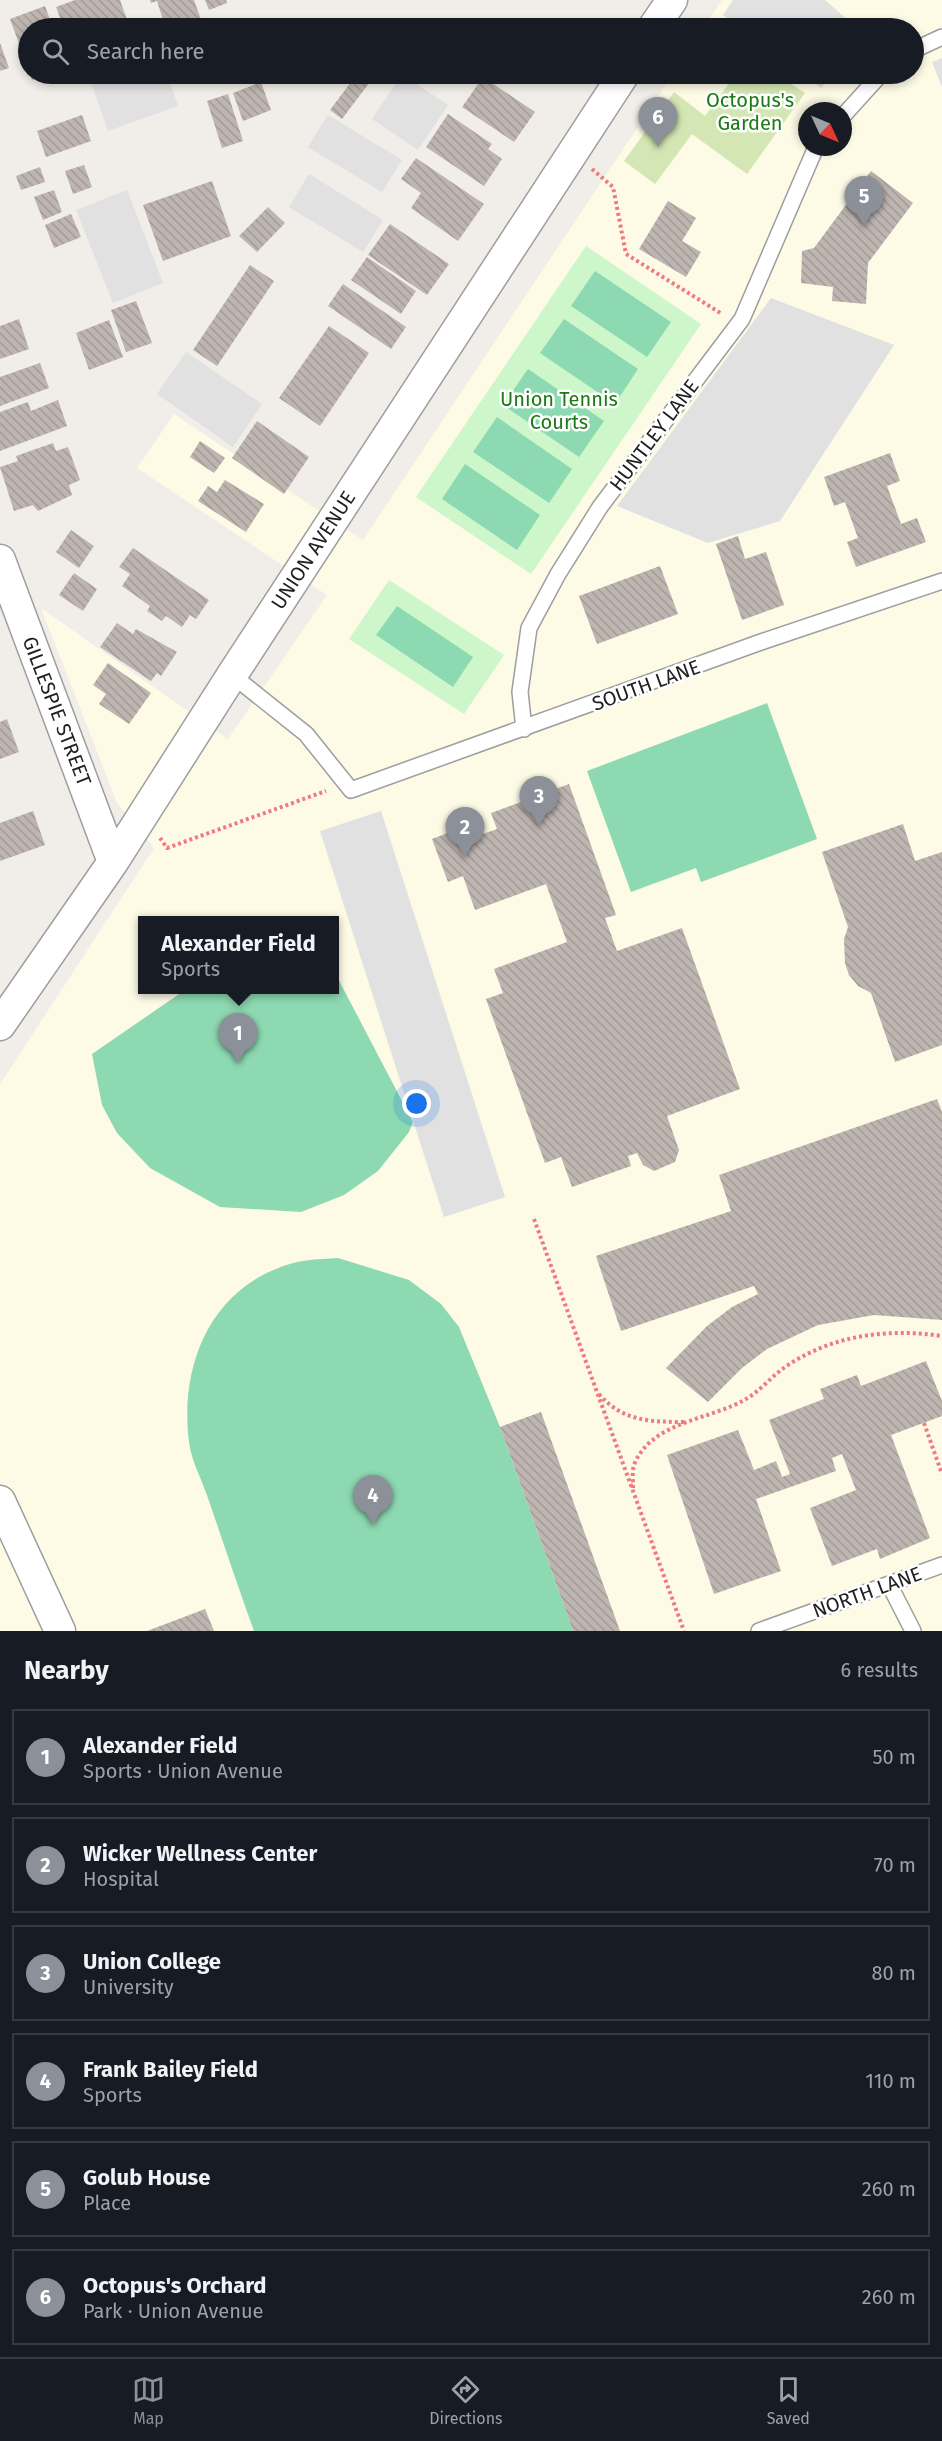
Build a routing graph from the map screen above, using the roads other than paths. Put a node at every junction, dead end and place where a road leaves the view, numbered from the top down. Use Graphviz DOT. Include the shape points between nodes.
graph roads {
  1 [pos="672,0"];
  2 [pos="660,18"];
  3 [pos="942,38"];
  4 [pos="924,46"];
  5 [pos="617,84"];
  6 [pos="872,84"];
  7 [pos="852,106"];
  8 [pos="812,156"];
  9 [pos="0,560"];
  10 [pos="942,581"];
  11 [pos="232,675"];
  12 [pos="524,729"];
  13 [pos="113,862"];
  14 [pos="0,1025"];
  15 [pos="0,1501"];
  16 [pos="942,1565"];
  17 [pos="890,1584"];
  18 [pos="60,1631"];
  19 [pos="759,1631"];
  20 [pos="913,1631"];
  1 -- 2 [label="street"];
  3 -- 4 [label="lane"];
  5 -- 11 [label="street, UNION AVENUE"];
  6 -- 7 [label="lane"];
  8 -- 12 [label="lane, HUNTLEY LANE" via="738,324 600,507 529,628 520,692"];
  9 -- 13 [label="street, GILLESPIE STREET"];
  10 -- 12 [label="lane, SOUTH LANE"];
  11 -- 12 [label="lane, SOUTH LANE" via="306,734 348,787"];
  11 -- 13 [label="street, UNION AVENUE"];
  13 -- 14 [label="street, UNION AVENUE"];
  15 -- 18 [label="street"];
  16 -- 17 [label="lane, NORTH LANE"];
  17 -- 19 [label="lane, NORTH LANE"];
  17 -- 20 [label="lane"];
}
